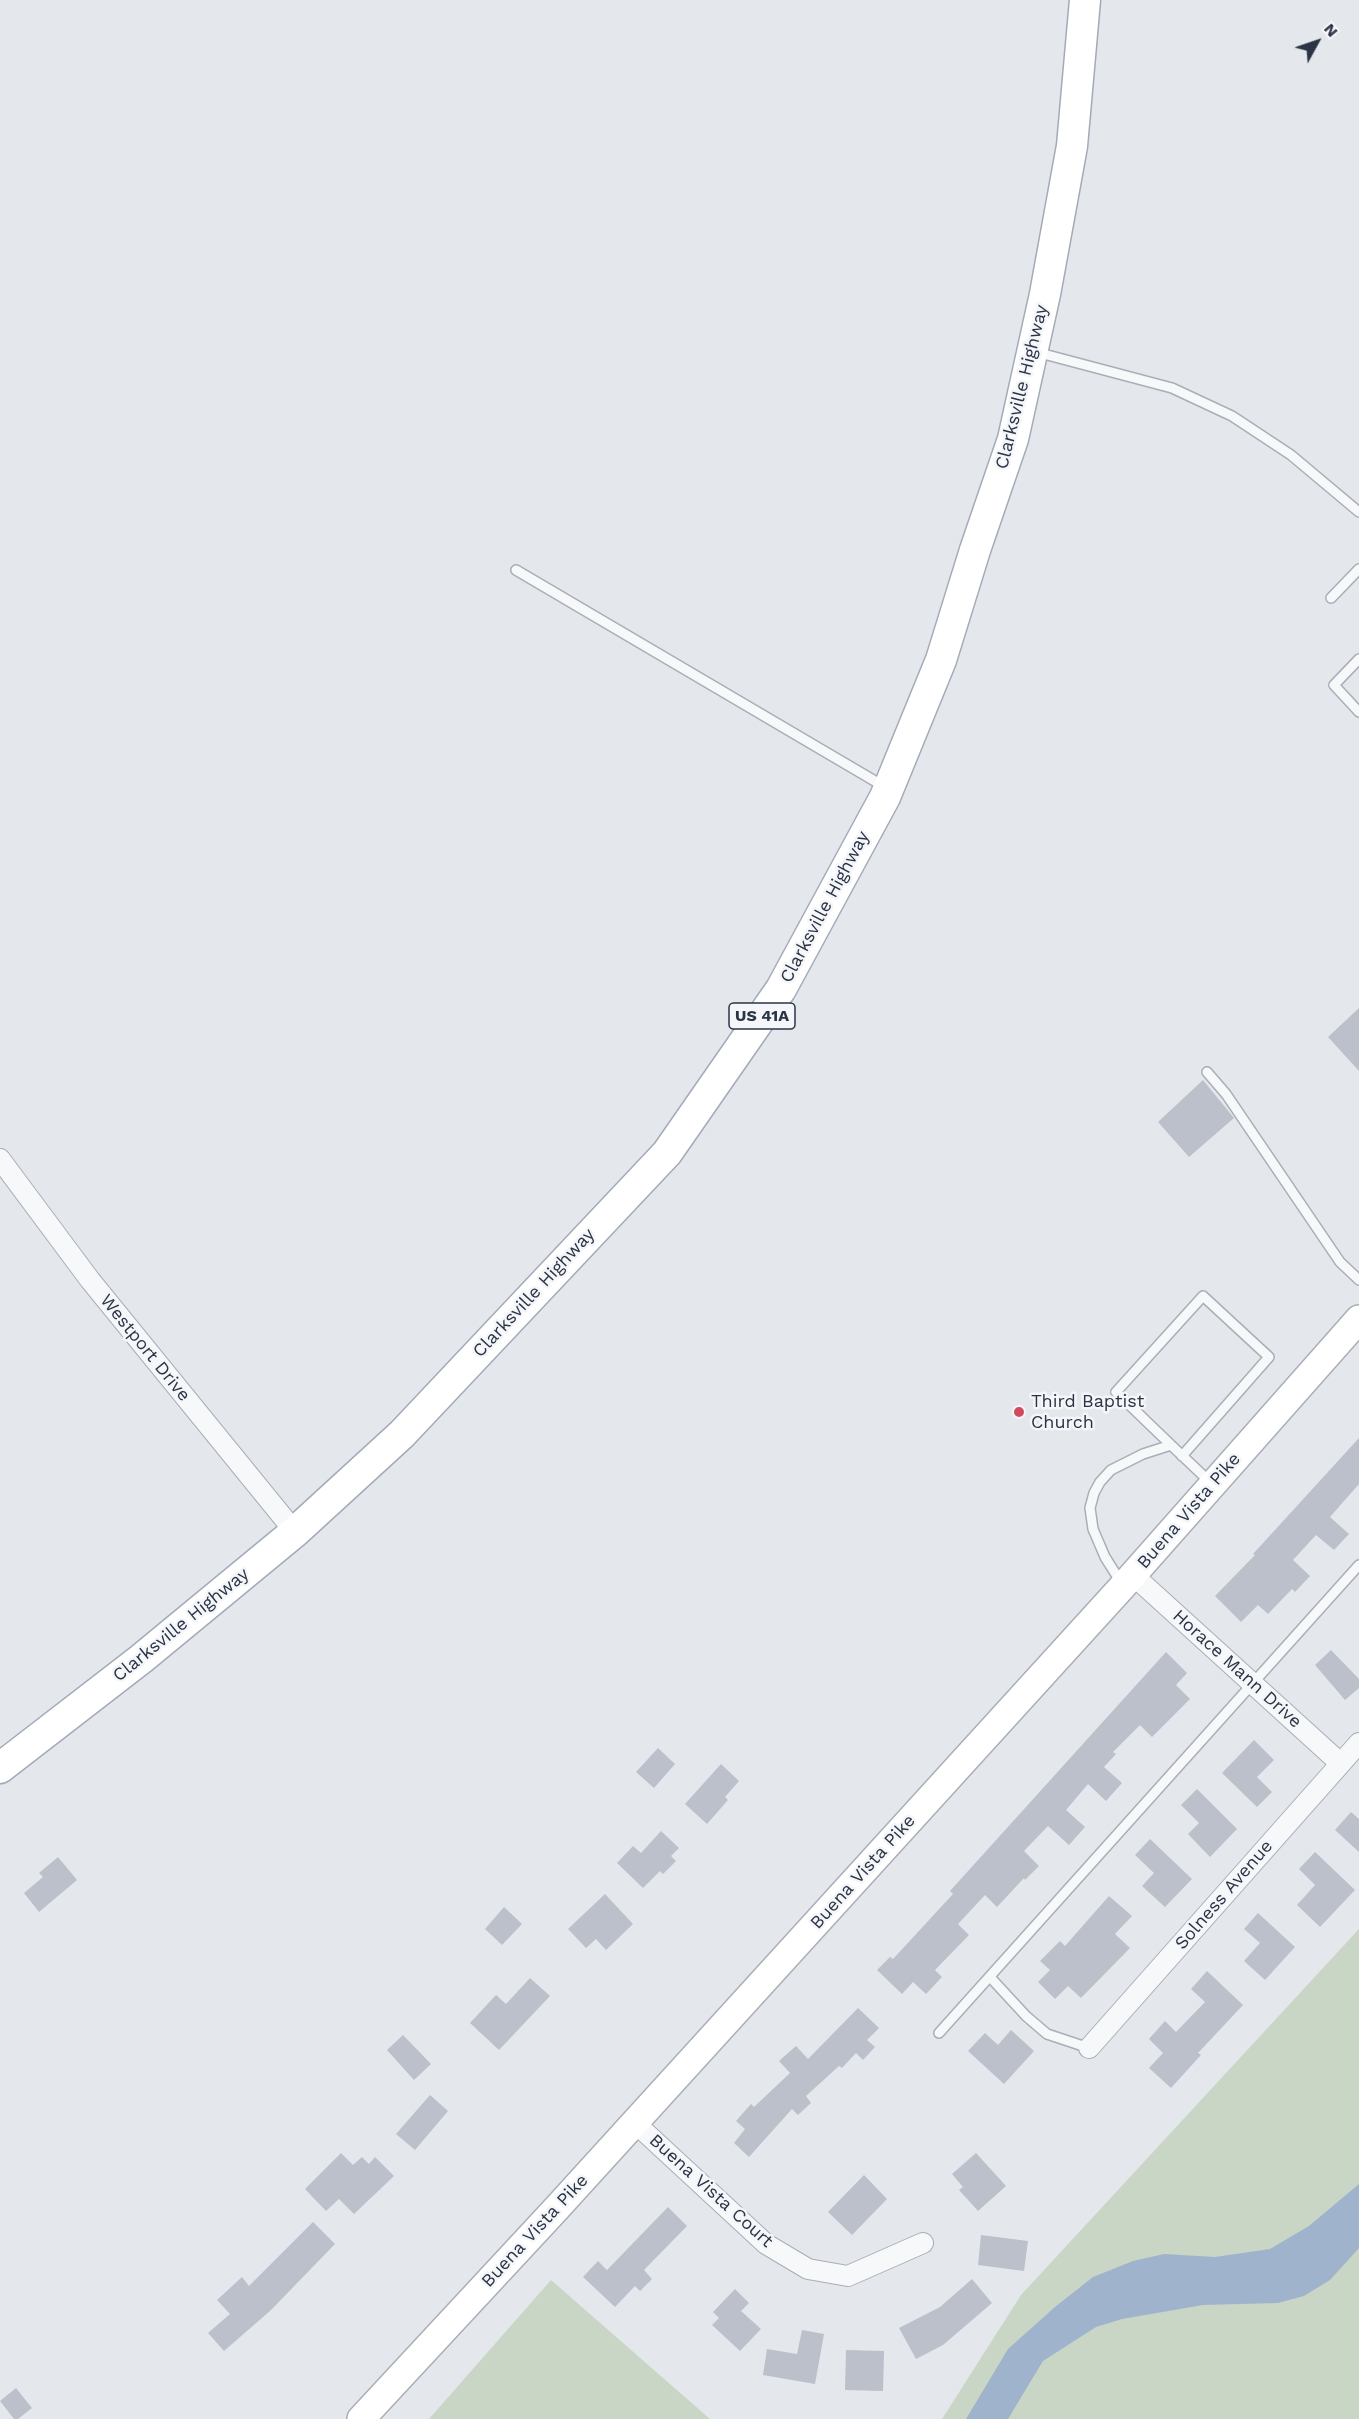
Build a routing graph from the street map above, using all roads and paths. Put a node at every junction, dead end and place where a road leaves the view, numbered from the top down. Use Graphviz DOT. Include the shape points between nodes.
graph roads {
  1 [pos="1085,0"];
  2 [pos="1032,351"];
  3 [pos="1359,512"];
  4 [pos="1359,569"];
  5 [pos="516,570"];
  6 [pos="1331,598"];
  7 [pos="1359,659"];
  8 [pos="1359,712"];
  9 [pos="888,789"];
  10 [pos="1207,1072"];
  11 [pos="0,1159"];
  12 [pos="1359,1280"];
  13 [pos="1359,1319"];
  14 [pos="1171,1445"];
  15 [pos="1182,1456"];
  16 [pos="1213,1485"];
  17 [pos="295,1532"];
  18 [pos="1359,1565"];
  19 [pos="1128,1581"];
  20 [pos="1253,1684"];
  21 [pos="1359,1743"];
  22 [pos="1340,1763"];
  23 [pos="0,1768"];
  24 [pos="990,1977"];
  25 [pos="939,2033"];
  26 [pos="1089,2048"];
  27 [pos="634,2122"];
  28 [pos="923,2243"];
  29 [pos="361,2419"];
  1 -- 2 [label="main road, Clarksville Highway / US 41A" via="1072,146"];
  2 -- 3 [label="lane" via="1172,388 1222,412 1291,455"];
  2 -- 9 [label="main road, Clarksville Highway / US 41A" via="1013,440 941,660"];
  4 -- 6 [label="lane"];
  5 -- 9 [label="lane"];
  7 -- 8 [label="lane" via="1334,685"];
  9 -- 17 [label="main road, Clarksville Highway / US 41A" via="781,989 667,1154 402,1434"];
  10 -- 12 [label="lane" via="1340,1262"];
  11 -- 17 [label="street, Westport Drive" via="90,1280"];
  13 -- 16 [label="main road, Buena Vista Pike"];
  14 -- 15 [label="lane"];
  14 -- 15 [label="lane" via="1116,1392 1203,1296 1269,1357"];
  14 -- 19 [label="lane" via="1111,1470 1094,1493 1090,1508 1094,1529 1105,1557"];
  15 -- 16 [label="lane"];
  16 -- 19 [label="main road, Buena Vista Pike"];
  17 -- 23 [label="main road, Clarksville Highway / US 41A"];
  18 -- 20 [label="lane"];
  19 -- 20 [label="street, Horace Mann Drive"];
  19 -- 27 [label="main road, Buena Vista Pike"];
  20 -- 22 [label="street, Horace Mann Drive"];
  20 -- 24 [label="lane"];
  21 -- 22 [label="street, Solness Avenue"];
  22 -- 26 [label="street, Solness Avenue"];
  24 -- 25 [label="lane"];
  24 -- 26 [label="lane" via="1047,2034"];
  27 -- 28 [label="street, Buena Vista Court" via="766,2244 808,2269 848,2276"];
  27 -- 29 [label="main road, Buena Vista Pike"];
}
